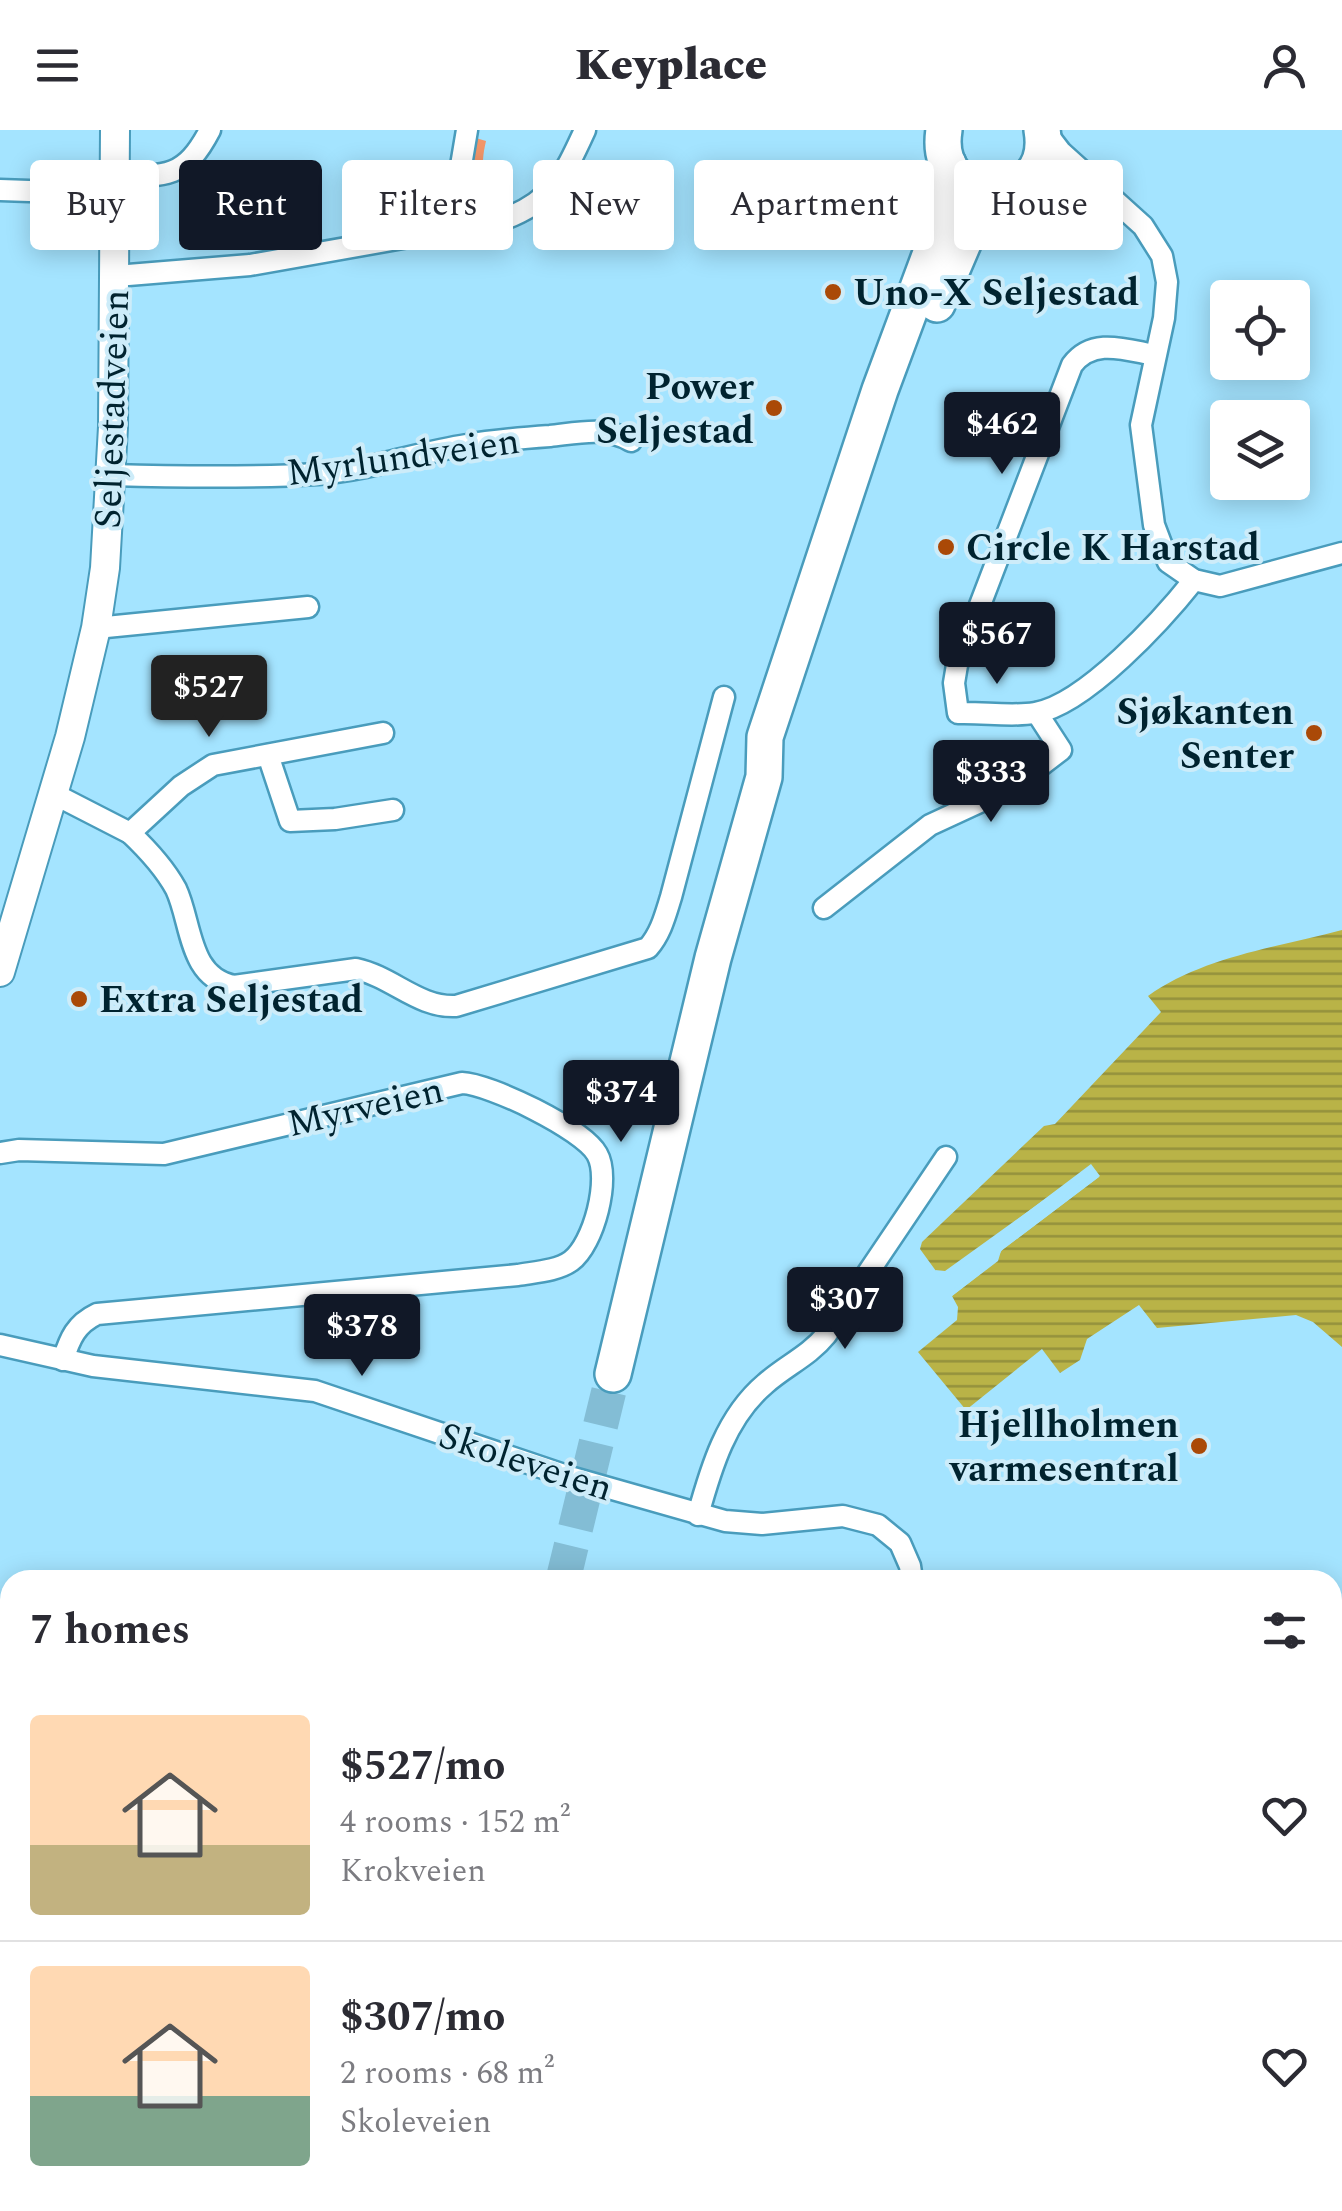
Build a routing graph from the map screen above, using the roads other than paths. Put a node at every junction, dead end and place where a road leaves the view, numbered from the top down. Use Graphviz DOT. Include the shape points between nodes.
graph roads {
  1 [pos="115,130"];
  2 [pos="210,130"];
  3 [pos="467,130"];
  4 [pos="585,130"];
  5 [pos="1043,130"];
  6 [pos="940,143"];
  7 [pos="116,160"];
  8 [pos="462,160"];
  9 [pos="1039,160"];
  10 [pos="1069,160"];
  11 [pos="954,170"];
  12 [pos="159,177"];
  13 [pos="30,188"];
  14 [pos="0,190"];
  15 [pos="1123,210"];
  16 [pos="513,215"];
  17 [pos="342,249"];
  18 [pos="116,250"];
  19 [pos="959,250"];
  20 [pos="116,276"];
  21 [pos="1155,355"];
  22 [pos="631,440"];
  23 [pos="112,476"];
  24 [pos="1342,552"];
  25 [pos="1194,580"];
  26 [pos="308,608"];
  27 [pos="96,628"];
  28 [pos="724,697"];
  29 [pos="1037,713"];
  30 [pos="383,733"];
  31 [pos="268,754"];
  32 [pos="764,777"];
  33 [pos="54,794"];
  34 [pos="393,810"];
  35 [pos="130,833"];
  36 [pos="824,908"];
  37 [pos="0,972"];
  38 [pos="0,1153"];
  39 [pos="946,1157"];
  40 [pos="0,1346"];
  41 [pos="63,1360"];
  42 [pos="613,1374"];
  43 [pos="698,1515"];
  44 [pos="911,1570"];
  1 -- 7 [label="street, Seljestadveien"];
  2 -- 12 [label="street" via="178,171"];
  3 -- 8 [label="street"];
  4 -- 16 [label="street" via="558,183"];
  5 -- 9 [label="highway"];
  5 -- 10 [label="street"];
  6 -- 11 [label="highway"];
  6 -- 32 [label="highway" via="941,226 764,737"];
  13 -- 14 [label="street"];
  15 -- 21 [label="street" via="1154,240 1164,265 1167,291"];
  17 -- 20 [label="street"];
  18 -- 20 [label="street, Seljestadveien"];
  19 -- 32 [label="highway" via="787,746"];
  20 -- 23 [label="street, Seljestadveien"];
  21 -- 25 [label="street" via="1141,425 1149,484 1162,551"];
  21 -- 29 [label="street" via="1101,347 1072,365 962,648 954,682 958,714"];
  22 -- 23 [label="street, Myrlundveien" via="604,431 515,439 318,474"];
  23 -- 27 [label="street, Seljestadveien"];
  24 -- 25 [label="street" via="1220,586"];
  25 -- 29 [label="street" via="1101,677"];
  26 -- 27 [label="street"];
  27 -- 33 [label="street, Seljestadveien"];
  28 -- 35 [label="street" via="671,897 652,943 456,1006 427,1004 356,969 234,986 218,981 200,962 163,867"];
  29 -- 36 [label="street" via="1061,750 1014,786 930,825"];
  30 -- 31 [label="street"];
  31 -- 34 [label="street" via="290,821"];
  31 -- 35 [label="street" via="213,764"];
  32 -- 42 [label="highway" via="713,958"];
  33 -- 35 [label="street"];
  33 -- 37 [label="street, Seljestadveien" via="12,895"];
  38 -- 41 [label="street, Myrveien" via="164,1154 462,1083 496,1090 573,1132 602,1162 592,1230 565,1265 518,1275 97,1314 82,1321"];
  39 -- 43 [label="street" via="826,1335 766,1382 728,1428"];
  40 -- 41 [label="street, Skoleveien"];
  41 -- 43 [label="street, Skoleveien" via="315,1391"];
  43 -- 44 [label="street, Skoleveien" via="762,1524 843,1516 878,1525 900,1543"];
}
